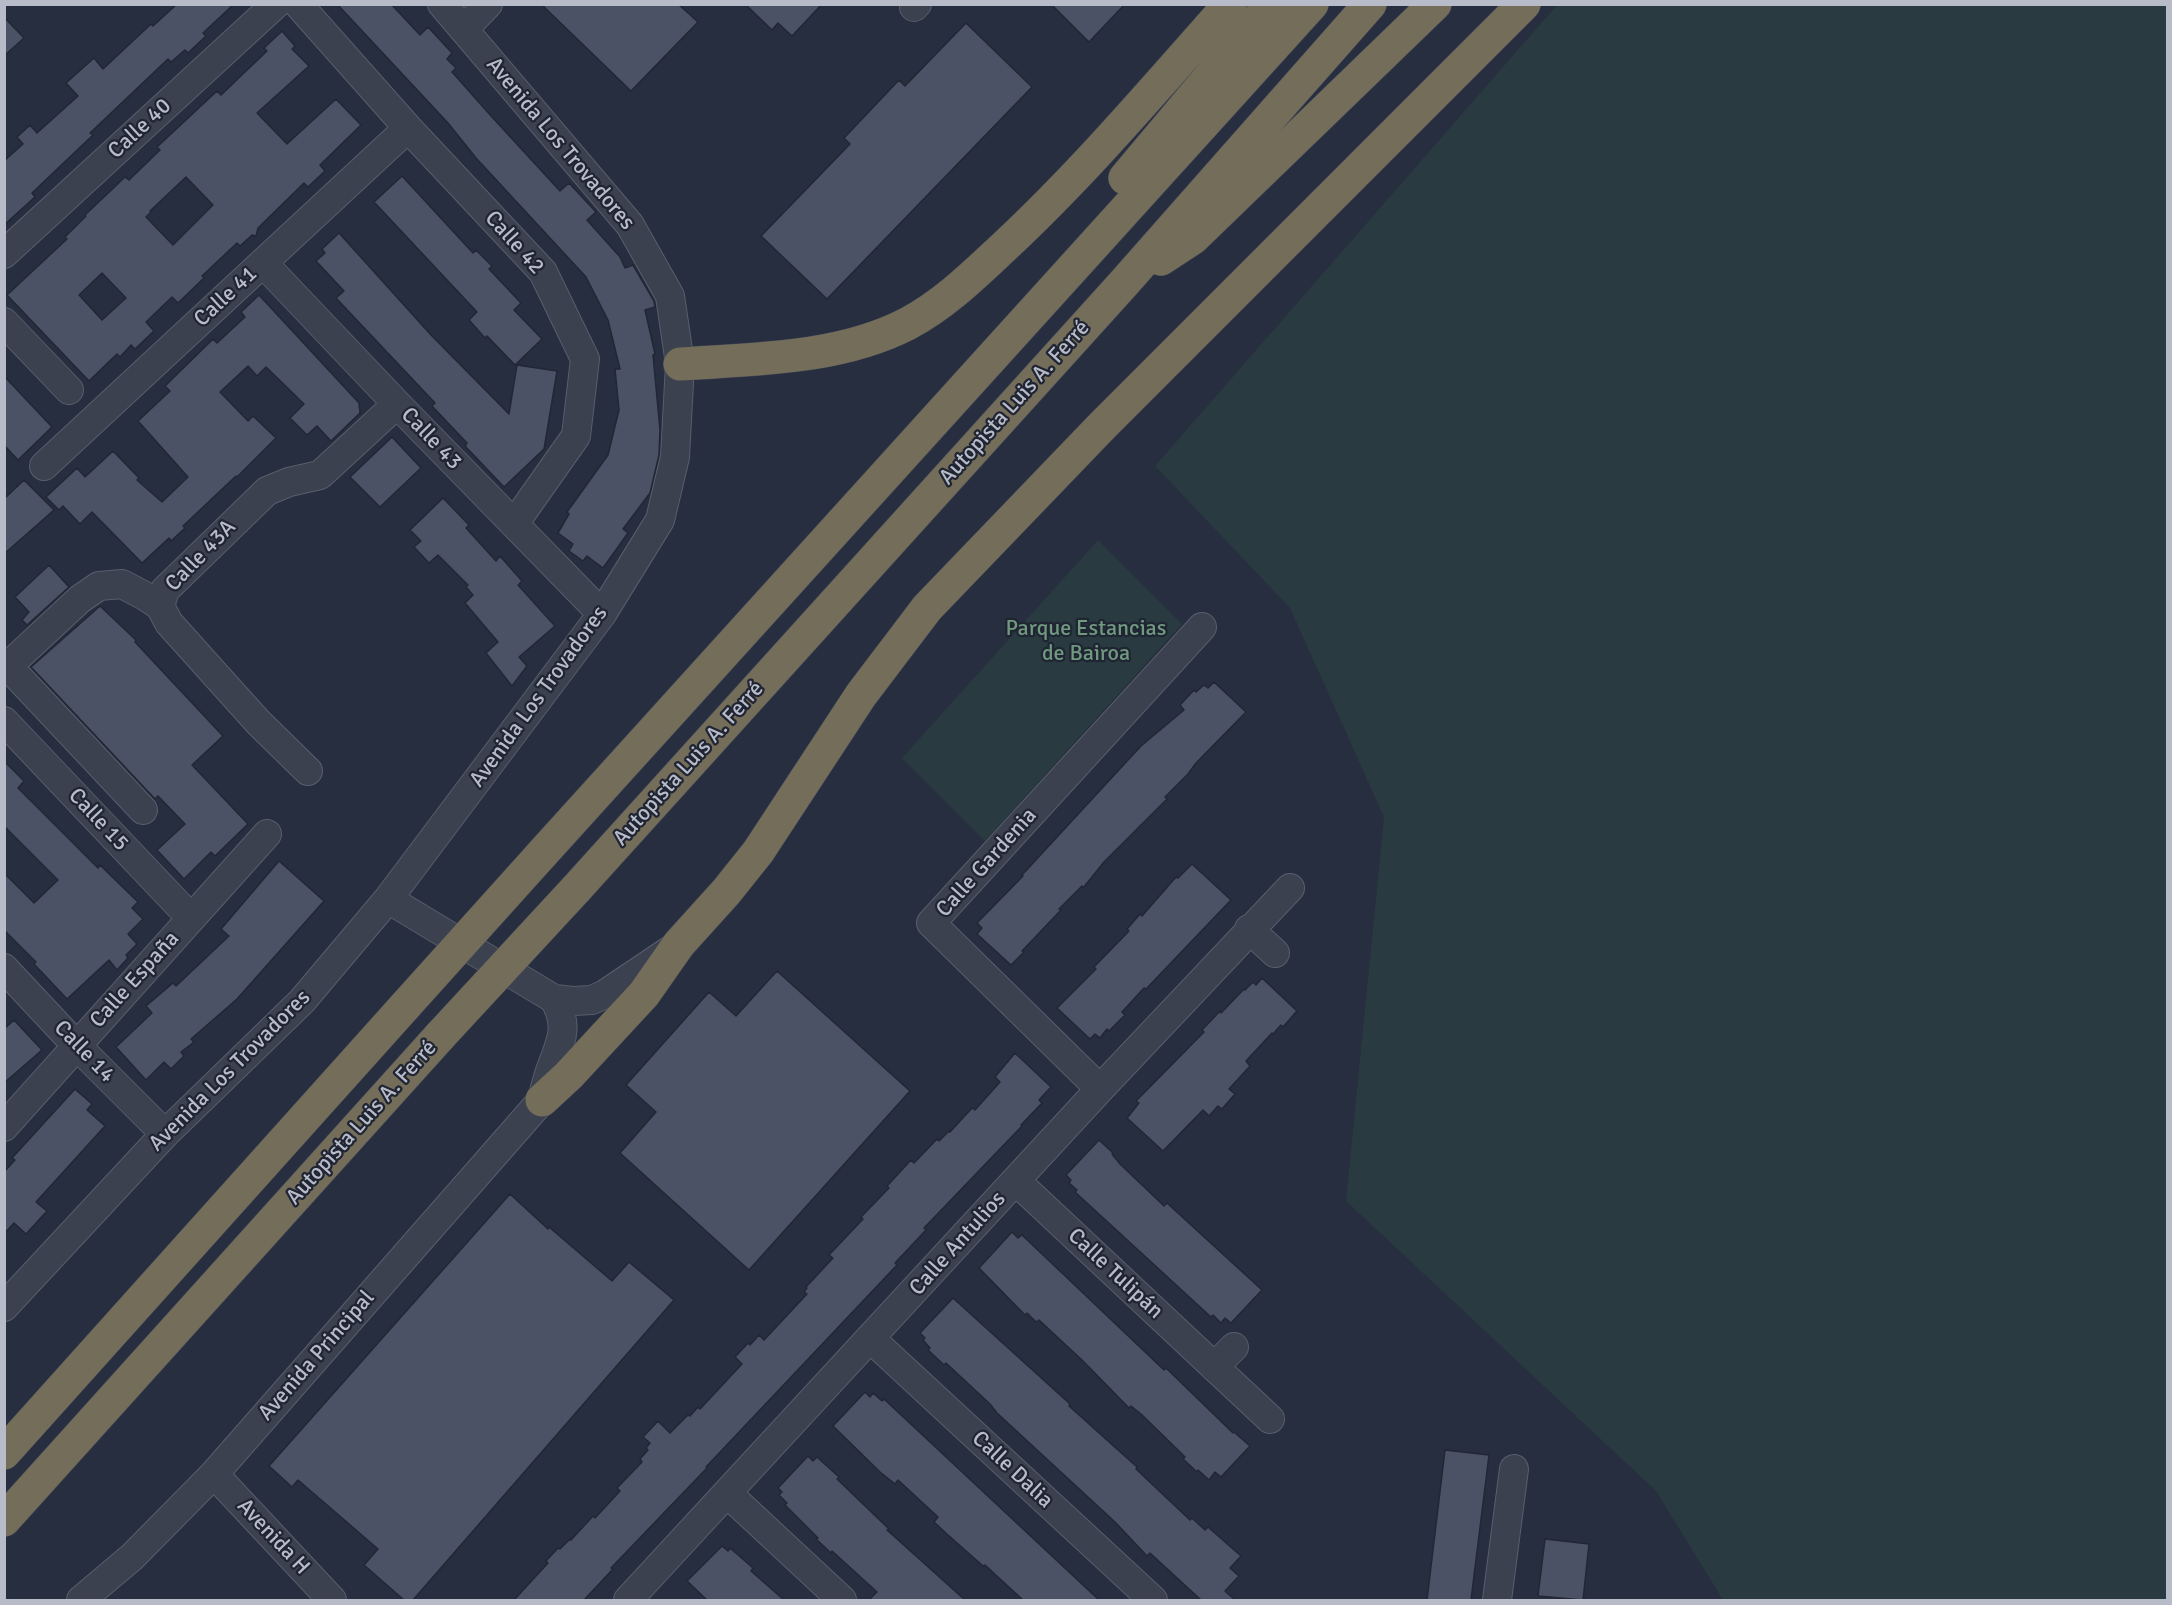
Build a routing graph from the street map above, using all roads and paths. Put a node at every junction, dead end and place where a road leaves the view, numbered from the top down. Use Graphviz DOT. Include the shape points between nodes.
graph roads {
  1 [pos="276,4"];
  2 [pos="298,4"];
  3 [pos="442,4"];
  4 [pos="488,4"];
  5 [pos="1230,4"];
  6 [pos="1270,4"];
  7 [pos="1312,4"];
  8 [pos="1370,4"];
  9 [pos="1435,4"];
  10 [pos="1524,4"];
  11 [pos="464,29"];
  12 [pos="408,128"];
  13 [pos="4,254"];
  14 [pos="263,263"];
  15 [pos="1124,283"];
  16 [pos="1033,311"];
  17 [pos="4,322"];
  18 [pos="680,364"];
  19 [pos="69,390"];
  20 [pos="397,404"];
  21 [pos="44,466"];
  22 [pos="514,524"];
  23 [pos="160,606"];
  24 [pos="602,614"];
  25 [pos="1202,627"];
  26 [pos="6,664"];
  27 [pos="4,721"];
  28 [pos="308,771"];
  29 [pos="143,810"];
  30 [pos="267,834"];
  31 [pos="1290,888"];
  32 [pos="388,899"];
  33 [pos="190,918"];
  34 [pos="1250,929"];
  35 [pos="679,944"];
  36 [pos="1275,953"];
  37 [pos="4,968"];
  38 [pos="554,999"];
  39 [pos="77,1046"];
  40 [pos="1100,1089"];
  41 [pos="542,1100"];
  42 [pos="4,1127"];
  43 [pos="165,1134"];
  44 [pos="1016,1180"];
  45 [pos="4,1307"];
  46 [pos="871,1339"];
  47 [pos="1234,1347"];
  48 [pos="1214,1367"];
  49 [pos="1270,1419"];
  50 [pos="4,1453"];
  51 [pos="1514,1469"];
  52 [pos="214,1474"];
  53 [pos="726,1493"];
  54 [pos="4,1520"];
  55 [pos="81,1600"];
  56 [pos="332,1600"];
  57 [pos="628,1600"];
  58 [pos="842,1600"];
  59 [pos="1153,1600"];
  60 [pos="1497,1600"];
  1 -- 13 [label="street, Calle 40"];
  2 -- 12 [label="street, Calle 42"];
  3 -- 11 [label="street, Avenida Los Trovadores"];
  4 -- 11 [label="street"];
  5 -- 18 [label="highway" via="1051,203 941,303 907,324 845,347 770,358"];
  6 -- 16 [label="highway" via="1094,213"];
  7 -- 16 [label="highway, Autopista Luis A. Ferré"];
  8 -- 15 [label="highway, Autopista Luis A. Ferré"];
  9 -- 15 [label="highway" via="1193,238"];
  10 -- 35 [label="highway" via="1102,426 927,608 861,695 758,852"];
  11 -- 18 [label="street, Avenida Los Trovadores" via="630,225 670,296"];
  12 -- 14 [label="street, Calle 41"];
  12 -- 22 [label="street, Calle 42" via="543,272 585,359 576,436"];
  14 -- 20 [label="street, Calle 43"];
  14 -- 21 [label="street, Calle 41"];
  15 -- 54 [label="highway, Autopista Luis A. Ferré, bridge"];
  16 -- 50 [label="highway, Autopista Luis A. Ferré, bridge"];
  17 -- 19 [label="street"];
  18 -- 24 [label="street, Avenida Los Trovadores" via="675,457 660,520"];
  20 -- 22 [label="street, Calle 43"];
  20 -- 23 [label="street, Calle 43A" via="320,475 267,492 165,590"];
  22 -- 24 [label="street, Calle 43"];
  23 -- 26 [label="street" via="122,584 99,586"];
  23 -- 28 [label="street, Calle 43A" via="169,623"];
  24 -- 32 [label="street, Avenida Los Trovadores"];
  25 -- 40 [label="street, Calle Gardenia" via="932,923"];
  26 -- 29 [label="street"];
  27 -- 33 [label="street, Calle 15"];
  30 -- 33 [label="street, Calle España"];
  31 -- 34 [label="street, Calle Antulios"];
  32 -- 38 [label="street"];
  32 -- 43 [label="street, Avenida Los Trovadores" via="302,1001"];
  33 -- 39 [label="street, Calle España"];
  34 -- 36 [label="street"];
  34 -- 40 [label="street, Calle Antulios"];
  35 -- 38 [label="street" via="592,1000"];
  35 -- 41 [label="highway" via="644,994"];
  37 -- 39 [label="street, Calle 14"];
  38 -- 41 [label="street" via="564,1027"];
  39 -- 42 [label="street, Calle España"];
  39 -- 43 [label="street, Calle 14"];
  40 -- 44 [label="street, Calle Antulios"];
  41 -- 52 [label="street, Avenida Principal"];
  43 -- 45 [label="street, Avenida Los Trovadores"];
  44 -- 46 [label="street, Calle Antulios"];
  44 -- 48 [label="street, Calle Tulipán"];
  46 -- 53 [label="street, Calle Antulios"];
  46 -- 59 [label="street, Calle Dalia"];
  47 -- 48 [label="street"];
  48 -- 49 [label="street, Calle Tulipán"];
  51 -- 60 [label="street"];
  52 -- 55 [label="street, Avenida Principal" via="132,1557"];
  52 -- 56 [label="street, Avenida H"];
  53 -- 57 [label="street, Calle Antulios"];
  53 -- 58 [label="street"];
}
